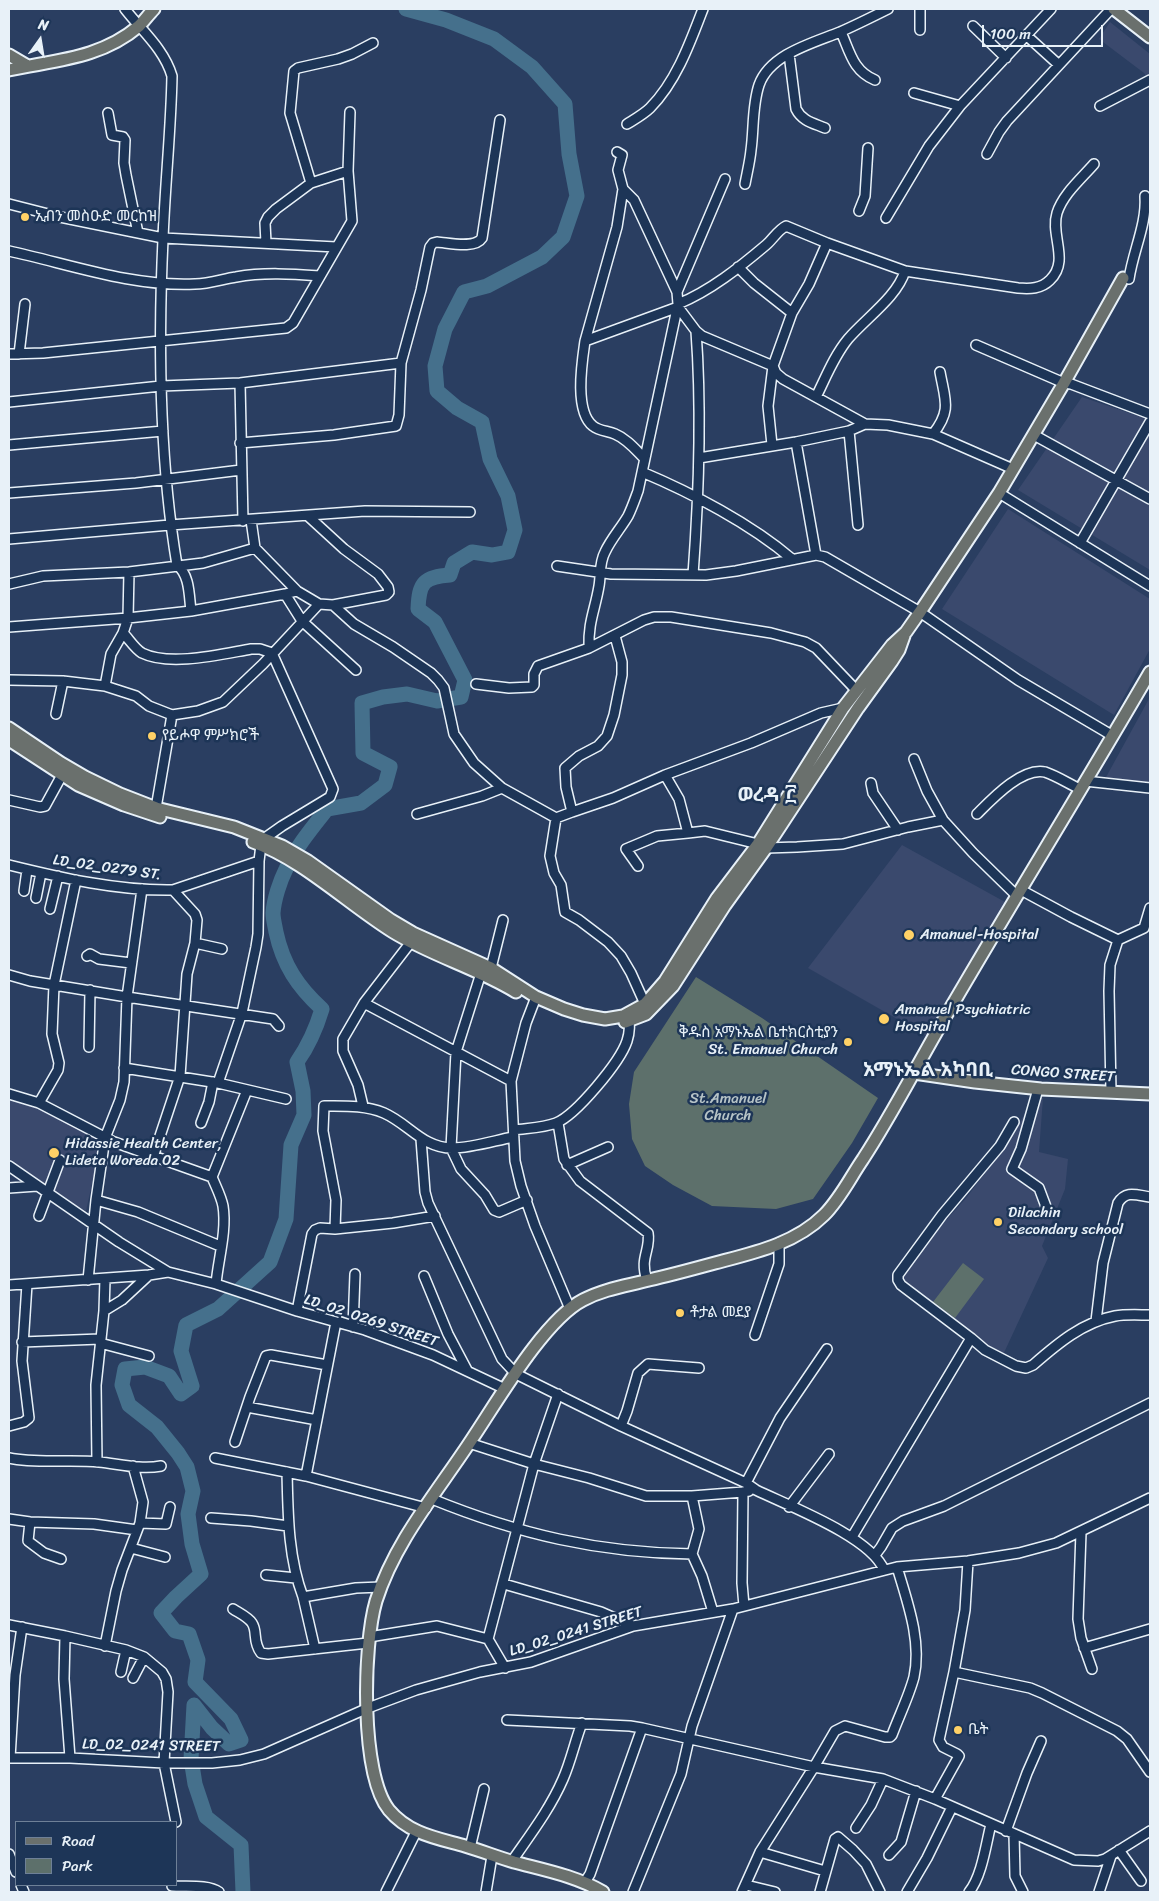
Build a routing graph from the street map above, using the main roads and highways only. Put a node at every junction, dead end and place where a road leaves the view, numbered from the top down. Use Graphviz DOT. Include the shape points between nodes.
graph roads {
  1 [pos="154,9"];
  2 [pos="1113,9"];
  3 [pos="1150,37"];
  4 [pos="9,55"];
  5 [pos="26,65"];
  6 [pos="9,70"];
  7 [pos="1126,279"];
  8 [pos="1036,436"];
  9 [pos="1001,494"];
  10 [pos="921,613"];
  11 [pos="906,632"];
  12 [pos="899,650"];
  13 [pos="1150,672"];
  14 [pos="9,728"];
  15 [pos="9,740"];
  16 [pos="263,841"];
  17 [pos="762,846"];
  18 [pos="305,865"];
  19 [pos="486,970"];
  20 [pos="628,1017"];
  21 [pos="914,1073"];
  22 [pos="1150,1094"];
  23 [pos="603,1892"];
  1 -- 5 [label="main road" via="139,26 89,54"];
  2 -- 3 [label="main road"];
  4 -- 5 [label="main road"];
  5 -- 6 [label="main road"];
  7 -- 8 [label="main road"];
  8 -- 9 [label="main road"];
  8 -- 9 [label="main road" via="1013,468"];
  9 -- 10 [label="main road"];
  10 -- 11 [label="main road"];
  10 -- 12 [label="main road"];
  11 -- 12 [label="main road"];
  11 -- 17 [label="main road" via="843,708"];
  12 -- 17 [label="main road"];
  13 -- 21 [label="main road"];
  14 -- 16 [label="main road" via="61,764 120,794 156,808 234,827"];
  15 -- 16 [label="main road" via="62,775 103,796 153,815"];
  16 -- 18 [label="main road"];
  17 -- 20 [label="main road" via="717,898 665,981 645,1004"];
  17 -- 20 [label="main road" via="673,986 646,1014"];
  18 -- 19 [label="main road" via="413,933"];
  18 -- 19 [label="main road" via="392,931 411,942"];
  19 -- 20 [label="main road" via="535,1000 605,1020"];
  21 -- 22 [label="main road, CONGO STREET" via="1038,1088"];
  21 -- 23 [label="main road" via="840,1196 807,1229 779,1244 748,1254 609,1289 580,1301 570,1309 543,1336 505,1389 397,1553 381,1587 368,1640 369,1749 376,1786 390,1811 416,1832 585,1882"];
}
